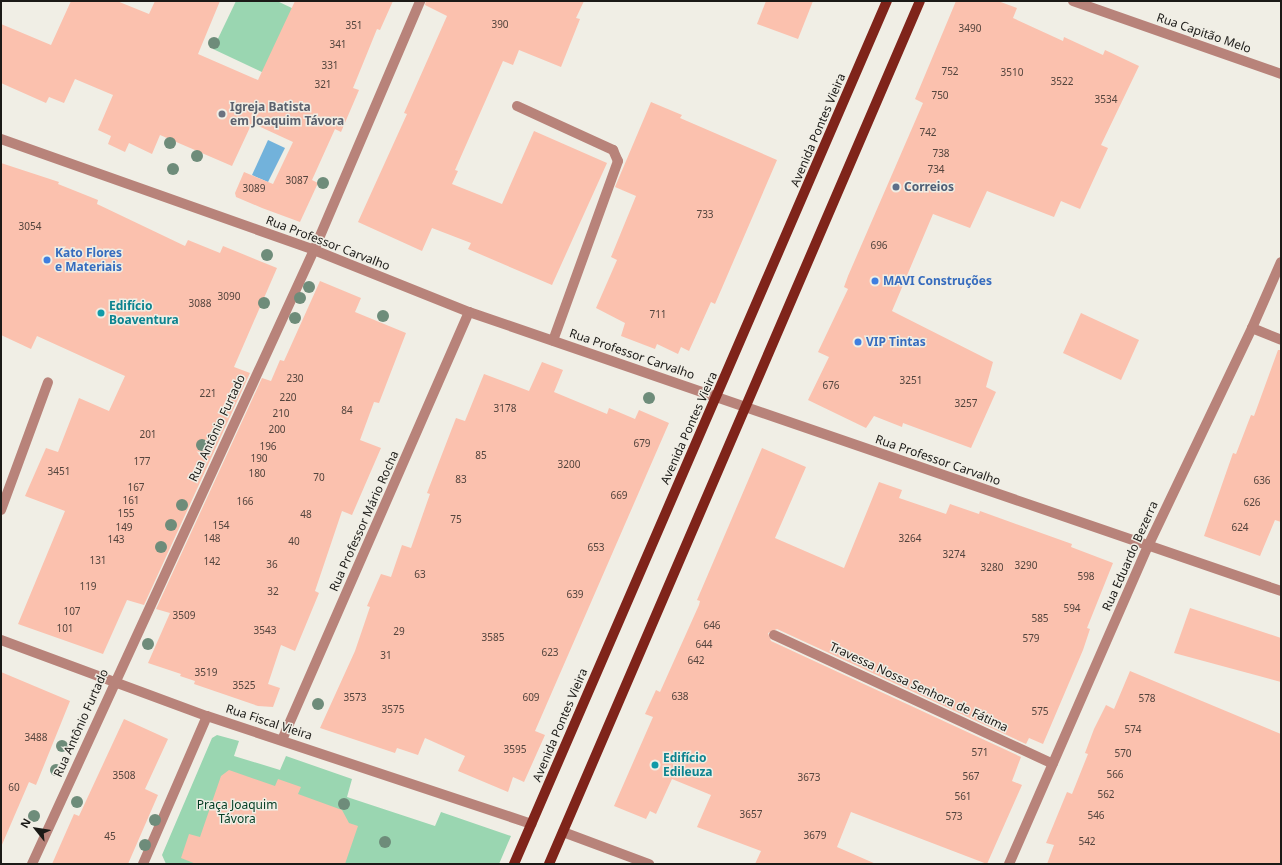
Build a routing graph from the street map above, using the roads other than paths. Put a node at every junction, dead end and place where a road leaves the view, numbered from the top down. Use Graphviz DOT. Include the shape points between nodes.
graph roads {
  1 [pos="420,1"];
  2 [pos="887,1"];
  3 [pos="920,1"];
  4 [pos="1073,1"];
  5 [pos="1281,74"];
  6 [pos="517,106"];
  7 [pos="1,139"];
  8 [pos="314,250"];
  9 [pos="1281,262"];
  10 [pos="469,312"];
  11 [pos="1252,328"];
  12 [pos="1281,340"];
  13 [pos="553,341"];
  14 [pos="48,382"];
  15 [pos="716,397"];
  16 [pos="745,407"];
  17 [pos="1,510"];
  18 [pos="1148,546"];
  19 [pos="1281,591"];
  20 [pos="774,635"];
  21 [pos="1,640"];
  22 [pos="114,681"];
  23 [pos="207,716"];
  24 [pos="282,740"];
  25 [pos="1053,764"];
  26 [pos="531,824"];
  27 [pos="563,832"];
  28 [pos="32,864"];
  29 [pos="143,864"];
  30 [pos="514,864"];
  31 [pos="549,864"];
  32 [pos="649,864"];
  33 [pos="1009,864"];
  1 -- 8 [label="street, Rua Antônio Furtado"];
  2 -- 15 [label="main road, Avenida Pontes Vieira"];
  3 -- 16 [label="main road"];
  4 -- 5 [label="street, Rua Capitão Melo"];
  6 -- 13 [label="street" via="613,150 618,161"];
  7 -- 8 [label="street, Rua Professor Carvalho"];
  8 -- 10 [label="street, Rua Professor Carvalho"];
  8 -- 22 [label="street, Rua Antônio Furtado"];
  9 -- 11 [label="street, Rua Eduardo Bezerra"];
  10 -- 13 [label="street, Rua Professor Carvalho"];
  10 -- 24 [label="street, Rua Professor Mário Rocha"];
  11 -- 12 [label="street"];
  11 -- 18 [label="street, Rua Eduardo Bezerra"];
  13 -- 15 [label="street, Rua Professor Carvalho"];
  14 -- 17 [label="street"];
  15 -- 16 [label="street, Rua Professor Carvalho"];
  15 -- 26 [label="main road, Avenida Pontes Vieira"];
  16 -- 18 [label="street, Rua Professor Carvalho"];
  16 -- 27 [label="main road"];
  18 -- 19 [label="street, Rua Professor Carvalho"];
  18 -- 25 [label="street, Rua Eduardo Bezerra"];
  20 -- 25 [label="street, Travessa Nossa Senhora de Fátima"];
  21 -- 22 [label="street, Rua Fiscal Vieira"];
  22 -- 23 [label="street, Rua Fiscal Vieira"];
  22 -- 28 [label="street, Rua Antônio Furtado"];
  23 -- 24 [label="street, Rua Fiscal Vieira"];
  23 -- 29 [label="street"];
  24 -- 26 [label="street, Rua Fiscal Vieira"];
  25 -- 33 [label="street, Rua Eduardo Bezerra"];
  26 -- 30 [label="main road, Avenida Pontes Vieira"];
  27 -- 31 [label="main road"];
  27 -- 32 [label="street"];
}
